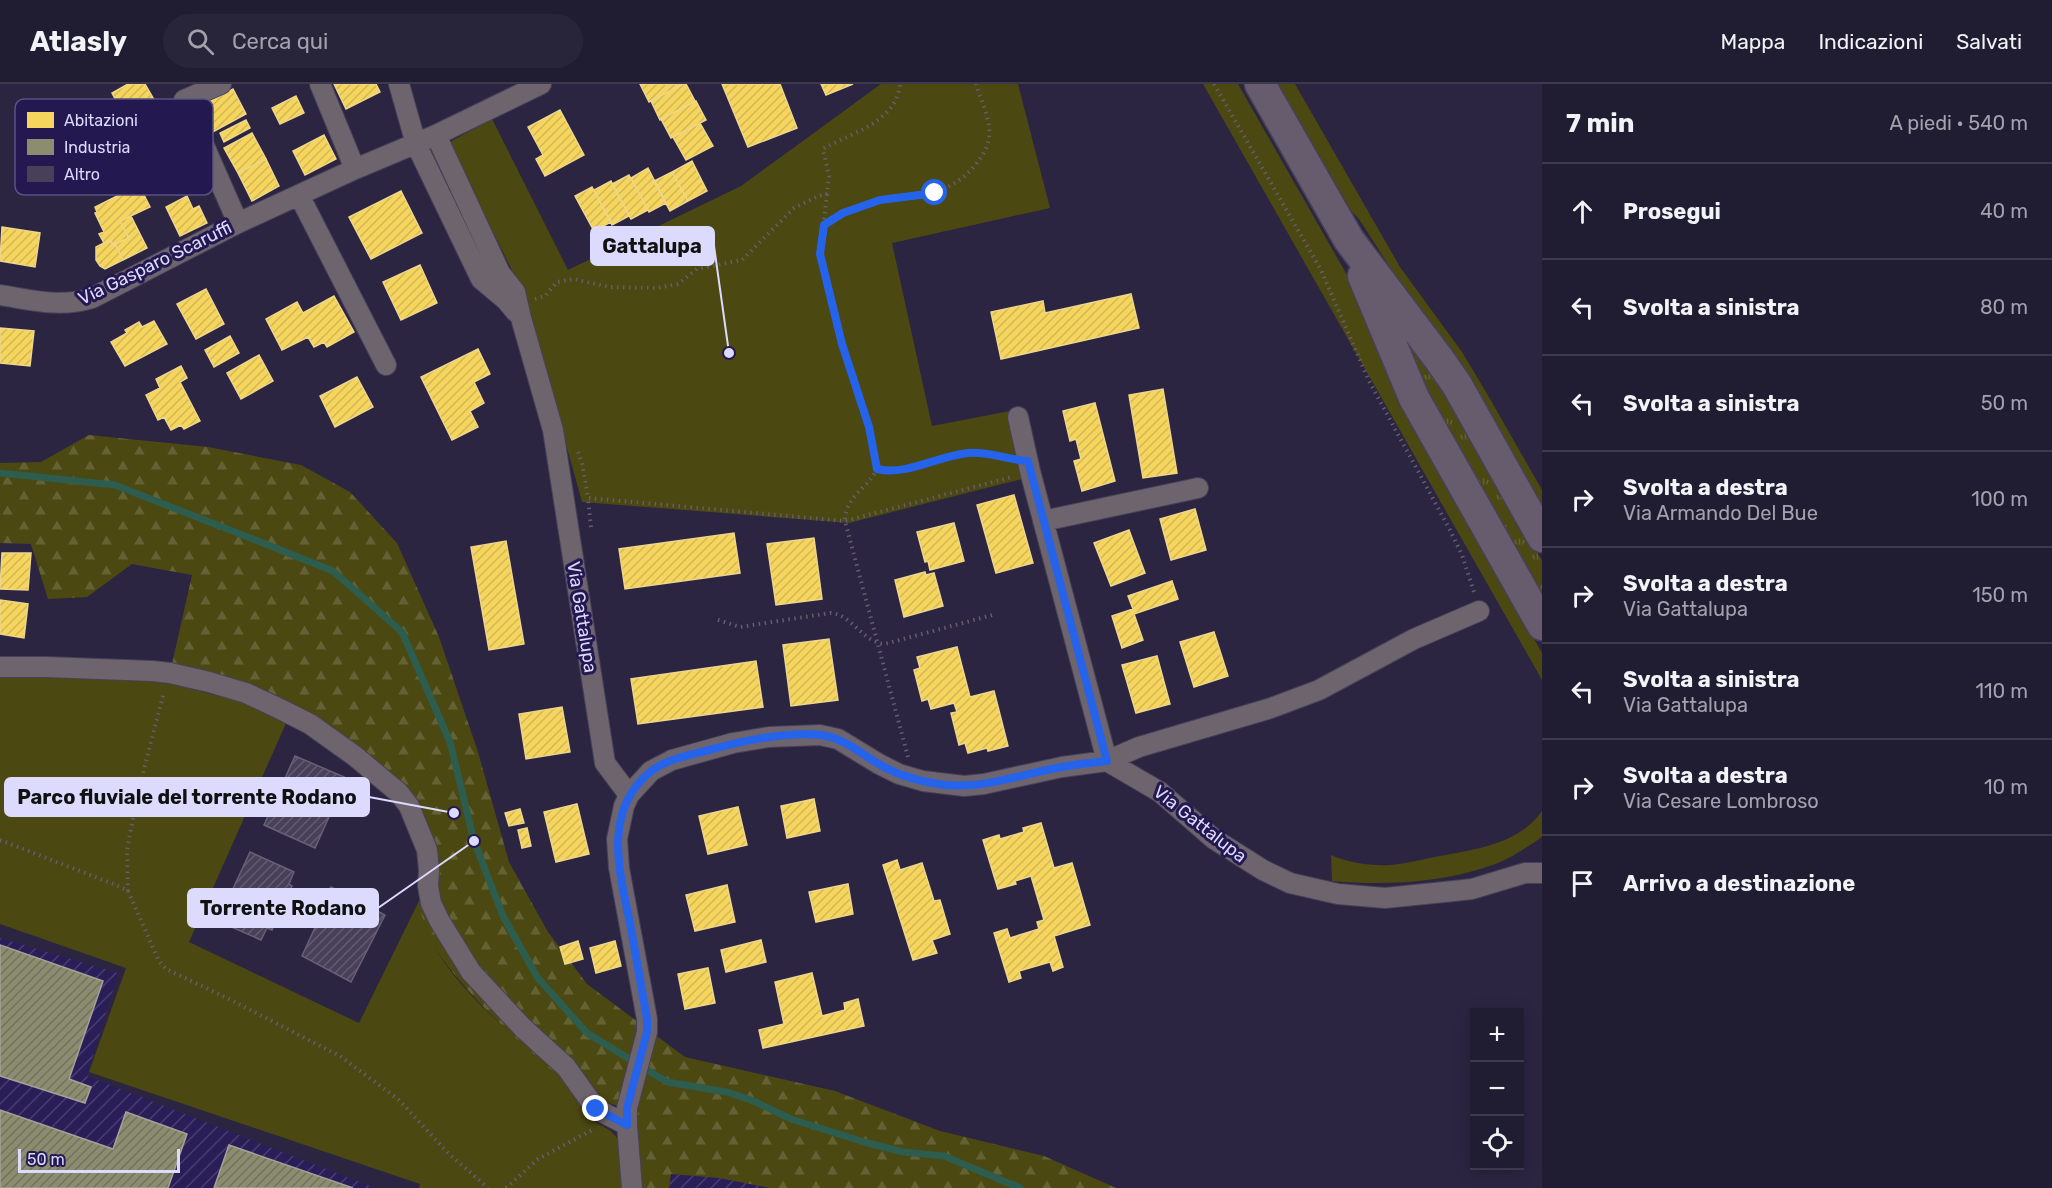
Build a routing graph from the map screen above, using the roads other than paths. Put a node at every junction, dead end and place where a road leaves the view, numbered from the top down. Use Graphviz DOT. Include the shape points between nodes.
graph roads {
  1 [pos="221,84"];
  2 [pos="320,84"];
  3 [pos="399,84"];
  4 [pos="541,84"];
  5 [pos="1260,84"];
  6 [pos="186,99"];
  7 [pos="436,135"];
  8 [pos="416,144"];
  9 [pos="213,166"];
  10 [pos="355,169"];
  11 [pos="299,195"];
  12 [pos="238,223"];
  13 [pos="1349,240"];
  14 [pos="0,295"];
  15 [pos="520,318"];
  16 [pos="386,365"];
  17 [pos="1018,417"];
  18 [pos="1198,488"];
  19 [pos="1043,520"];
  20 [pos="1542,537"];
  21 [pos="1479,611"];
  22 [pos="1542,625"];
  23 [pos="0,667"];
  24 [pos="1107,761"];
  25 [pos="629,795"];
  26 [pos="1542,873"];
  27 [pos="627,1116"];
  28 [pos="632,1188"];
  1 -- 6 [label="street, Via Gasparo Scaruffi"];
  2 -- 10 [label="street"];
  3 -- 8 [label="street"];
  4 -- 7 [label="street, Via Gasparo Scaruffi"];
  5 -- 13 [label="main road"];
  7 -- 8 [label="street, Via Gasparo Scaruffi"];
  7 -- 15 [label="street" via="500,273 515,292"];
  8 -- 10 [label="street, Via Gasparo Scaruffi"];
  8 -- 15 [label="street" via="480,279 506,300"];
  9 -- 12 [label="street, Via Gasparo Scaruffi"];
  10 -- 11 [label="street, Via Gasparo Scaruffi"];
  11 -- 12 [label="street, Via Gasparo Scaruffi"];
  11 -- 16 [label="street"];
  12 -- 14 [label="street, Via Gasparo Scaruffi" via="92,298 60,304"];
  13 -- 20 [label="main road" via="1457,385"];
  13 -- 22 [label="main road" via="1414,398"];
  15 -- 25 [label="street, Via Gattalupa" via="553,430 601,746 605,763"];
  17 -- 19 [label="street"];
  18 -- 19 [label="street"];
  19 -- 24 [label="street"];
  21 -- 24 [label="street" via="1414,639 1311,693 1138,747"];
  23 -- 27 [label="street" via="170,673 246,693 310,724 357,756 409,806 427,850 431,903 471,972 566,1067 596,1109 607,1116"];
  24 -- 25 [label="street" via="984,784 947,785 899,774 838,739 802,735 733,743 672,760 651,771"];
  24 -- 26 [label="street, Via Gattalupa" via="1160,792 1235,854 1290,883 1317,890 1385,898 1472,889 1525,873"];
  25 -- 27 [label="street" via="617,838 619,868 647,1032"];
  27 -- 28 [label="street"];
}
